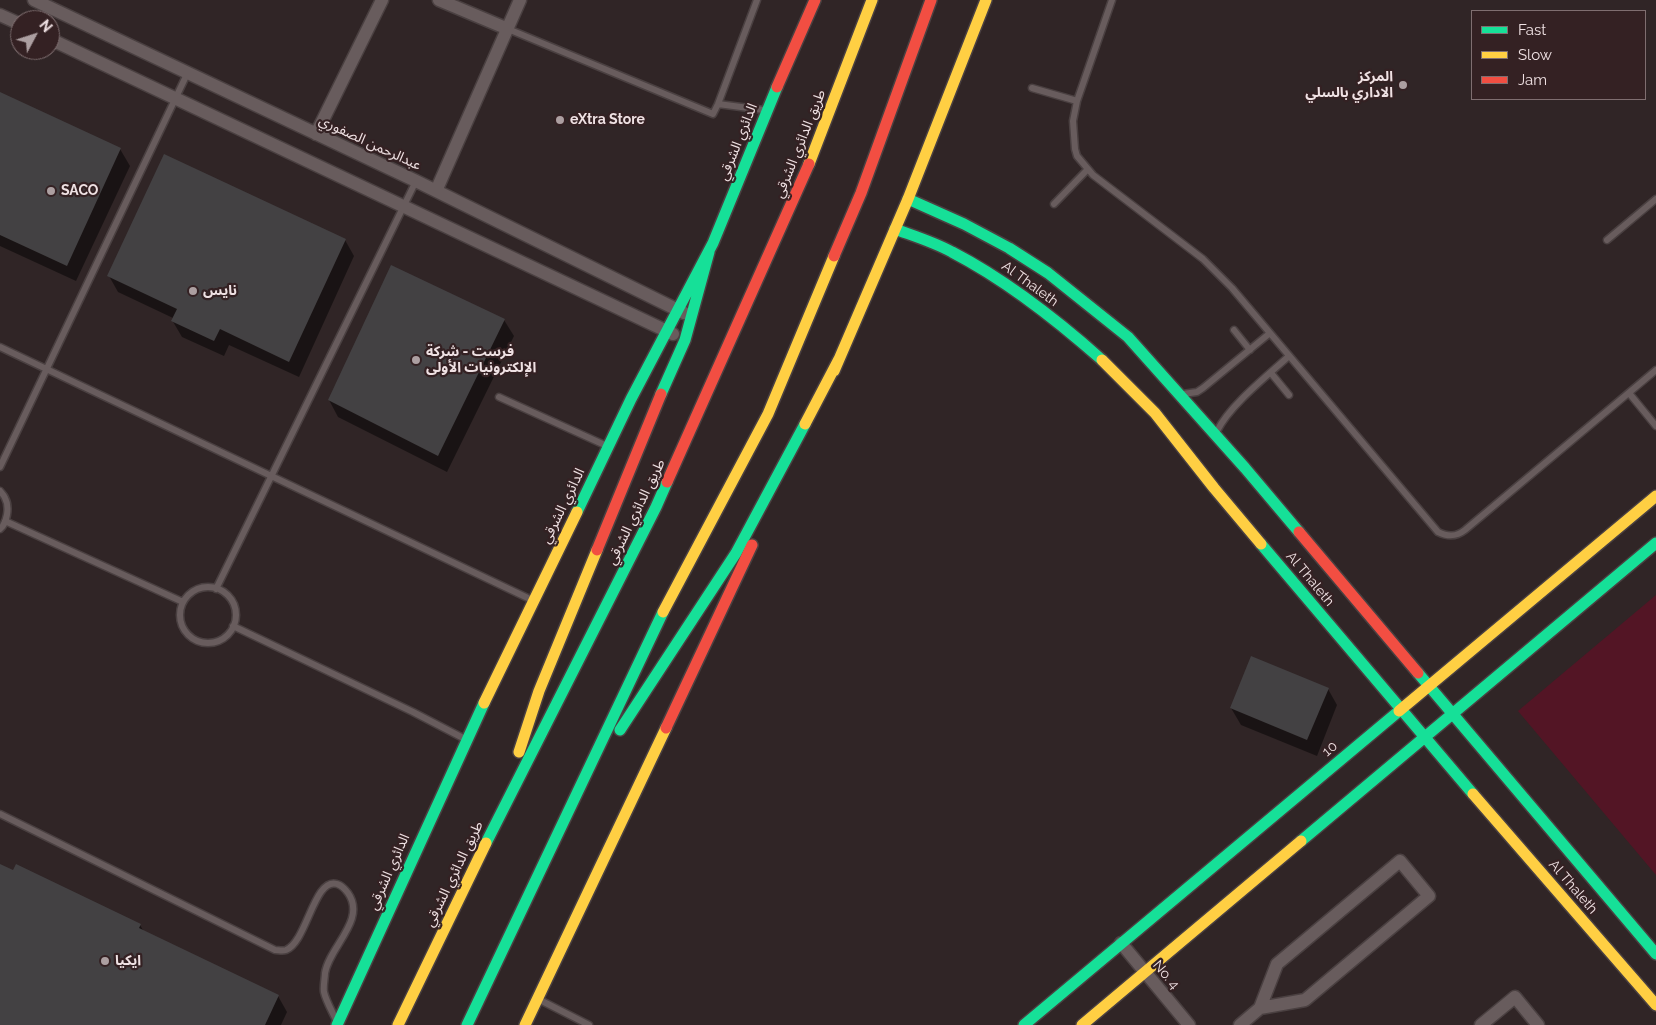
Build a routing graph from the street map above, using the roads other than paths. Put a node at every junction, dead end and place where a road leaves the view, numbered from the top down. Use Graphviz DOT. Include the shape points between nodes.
graph roads {
  1 [pos="34,0"];
  2 [pos="382,0"];
  3 [pos="439,0"];
  4 [pos="520,0"];
  5 [pos="757,0"];
  6 [pos="815,0"];
  7 [pos="872,0"];
  8 [pos="932,0"];
  9 [pos="986,0"];
  10 [pos="1112,0"];
  11 [pos="508,29"];
  12 [pos="60,43"];
  13 [pos="188,72"];
  14 [pos="1032,88"];
  15 [pos="176,98"];
  16 [pos="1077,101"];
  17 [pos="718,104"];
  18 [pos="767,110"];
  19 [pos="316,134"];
  20 [pos="1088,169"];
  21 [pos="416,180"];
  22 [pos="436,191"];
  23 [pos="908,199"];
  24 [pos="1656,199"];
  25 [pos="1054,204"];
  26 [pos="404,206"];
  27 [pos="895,229"];
  28 [pos="1607,240"];
  29 [pos="709,252"];
  30 [pos="678,310"];
  31 [pos="691,316"];
  32 [pos="1234,330"];
  33 [pos="667,331"];
  34 [pos="1270,333"];
  35 [pos="685,340"];
  36 [pos="0,347"];
  37 [pos="1250,350"];
  38 [pos="1289,356"];
  39 [pos="839,359"];
  40 [pos="47,369"];
  41 [pos="1655,372"];
  42 [pos="1271,373"];
  43 [pos="1179,394"];
  44 [pos="1628,394"];
  45 [pos="1290,395"];
  46 [pos="499,397"];
  47 [pos="1656,426"];
  48 [pos="1216,435"];
  49 [pos="609,447"];
  50 [pos="0,467"];
  51 [pos="271,476"];
  52 [pos="0,492"];
  53 [pos="1656,496"];
  54 [pos="5,521"];
  55 [pos="0,529"];
  56 [pos="1656,543"];
  57 [pos="216,589"];
  58 [pos="533,600"];
  59 [pos="183,602"];
  60 [pos="233,626"];
  61 [pos="1429,686"];
  62 [pos="1401,709"];
  63 [pos="1452,714"];
  64 [pos="1424,738"];
  65 [pos="466,740"];
  66 [pos="567,811"];
  67 [pos="0,814"];
  68 [pos="491,833"];
  69 [pos="1121,943"];
  70 [pos="1656,954"];
  71 [pos="1145,972"];
  72 [pos="537,999"];
  73 [pos="1656,1005"];
  74 [pos="1260,1008"];
  75 [pos="579,1023"];
  76 [pos="337,1024"];
  77 [pos="398,1025"];
  78 [pos="467,1025"];
  79 [pos="525,1025"];
  80 [pos="589,1025"];
  81 [pos="1024,1025"];
  82 [pos="1082,1025"];
  83 [pos="1189,1025"];
  84 [pos="1240,1025"];
  85 [pos="1481,1025"];
  86 [pos="1538,1025"];
  1 -- 13 [label="street, عبدالرحمن الصفوري"];
  2 -- 19 [label="street"];
  3 -- 11 [label="street"];
  4 -- 11 [label="street"];
  5 -- 17 [label="lane"];
  6 -- 18 [label="main road, الدائري الشرقي"];
  7 -- 68 [label="main road, طريق الدائري الشرقي" via="808,168 664,490"];
  8 -- 66 [label="main road" via="861,192 768,414 659,620"];
  9 -- 23 [label="main road"];
  10 -- 16 [label="lane"];
  11 -- 17 [label="lane" via="713,114"];
  11 -- 22 [label="street"];
  12 -- 15 [label="street"];
  13 -- 15 [label="lane"];
  13 -- 19 [label="street, عبدالرحمن الصفوري"];
  14 -- 16 [label="lane"];
  15 -- 26 [label="street"];
  15 -- 40 [label="lane"];
  16 -- 20 [label="lane" via="1073,121 1075,149"];
  17 -- 18 [label="lane"];
  18 -- 29 [label="main road, الدائري الشرقي"];
  19 -- 21 [label="street, عبدالرحمن الصفوري"];
  20 -- 25 [label="lane"];
  20 -- 34 [label="lane" via="1203,259"];
  21 -- 22 [label="street, عبدالرحمن الصفوري"];
  21 -- 26 [label="lane"];
  22 -- 30 [label="street, عبدالرحمن الصفوري"];
  23 -- 27 [label="main road"];
  23 -- 43 [label="main road, Al Thaleth" via="964,224 1048,273 1128,337"];
  24 -- 28 [label="lane"];
  26 -- 33 [label="street"];
  26 -- 51 [label="lane"];
  27 -- 39 [label="main road"];
  27 -- 62 [label="main road, Al Thaleth" via="951,252 994,276 1072,334 1106,364 1155,413"];
  29 -- 30 [label="main road, الدائري الشرقي"];
  29 -- 31 [label="main road"];
  30 -- 31 [label="street, عبدالرحمن الصفوري"];
  30 -- 33 [label="main road, الدائري الشرقي"];
  31 -- 35 [label="main road"];
  32 -- 37 [label="lane"];
  33 -- 35 [label="street"];
  33 -- 49 [label="main road, الدائري الشرقي"];
  34 -- 37 [label="lane"];
  34 -- 38 [label="lane"];
  35 -- 68 [label="main road" via="539,691"];
  36 -- 40 [label="lane"];
  37 -- 43 [label="lane" via="1204,388"];
  38 -- 42 [label="lane"];
  38 -- 44 [label="lane" via="1435,529 1451,536 1465,530"];
  39 -- 66 [label="main road" via="736,553"];
  39 -- 72 [label="main road"];
  40 -- 50 [label="lane"];
  40 -- 51 [label="lane"];
  41 -- 44 [label="lane"];
  42 -- 45 [label="lane"];
  42 -- 48 [label="lane" via="1230,412"];
  43 -- 48 [label="main road, Al Thaleth"];
  44 -- 47 [label="lane"];
  46 -- 49 [label="lane"];
  48 -- 61 [label="main road, Al Thaleth"];
  49 -- 58 [label="main road, الدائري الشرقي"];
  51 -- 57 [label="lane"];
  51 -- 58 [label="lane"];
  52 -- 54 [label="lane" via="6,498 8,512"];
  53 -- 61 [label="main road, 10"];
  54 -- 55 [label="lane"];
  54 -- 59 [label="lane"];
  56 -- 63 [label="main road"];
  57 -- 59 [label="lane" via="196,589"];
  57 -- 60 [label="lane" via="224,591 234,604 236,618"];
  58 -- 65 [label="main road, الدائري الشرقي"];
  59 -- 60 [label="lane" via="179,613 182,626 192,639 205,643 220,641 232,631"];
  60 -- 65 [label="lane"];
  61 -- 62 [label="main road, 10"];
  61 -- 63 [label="main road, Al Thaleth"];
  62 -- 64 [label="main road, Al Thaleth"];
  62 -- 69 [label="main road, 10"];
  63 -- 64 [label="main road"];
  63 -- 70 [label="main road, Al Thaleth"];
  64 -- 71 [label="main road"];
  64 -- 73 [label="main road, Al Thaleth"];
  65 -- 76 [label="main road, الدائري الشرقي"];
  66 -- 78 [label="main road"];
  67 -- 76 [label="lane" via="274,950 286,950 297,941 323,888 339,884 354,902 352,919 326,970 324,991"];
  68 -- 77 [label="main road, طريق الدائري الشرقي"];
  69 -- 71 [label="street, No. 4"];
  69 -- 81 [label="main road, 10"];
  71 -- 82 [label="main road"];
  71 -- 83 [label="street, No. 4"];
  72 -- 75 [label="lane"];
  72 -- 79 [label="main road"];
  74 -- 74 [label="street" via="1276,964 1400,861 1429,896 1305,1000"];
  74 -- 84 [label="street"];
  75 -- 80 [label="lane"];
  85 -- 86 [label="street" via="1515,997"];
}
